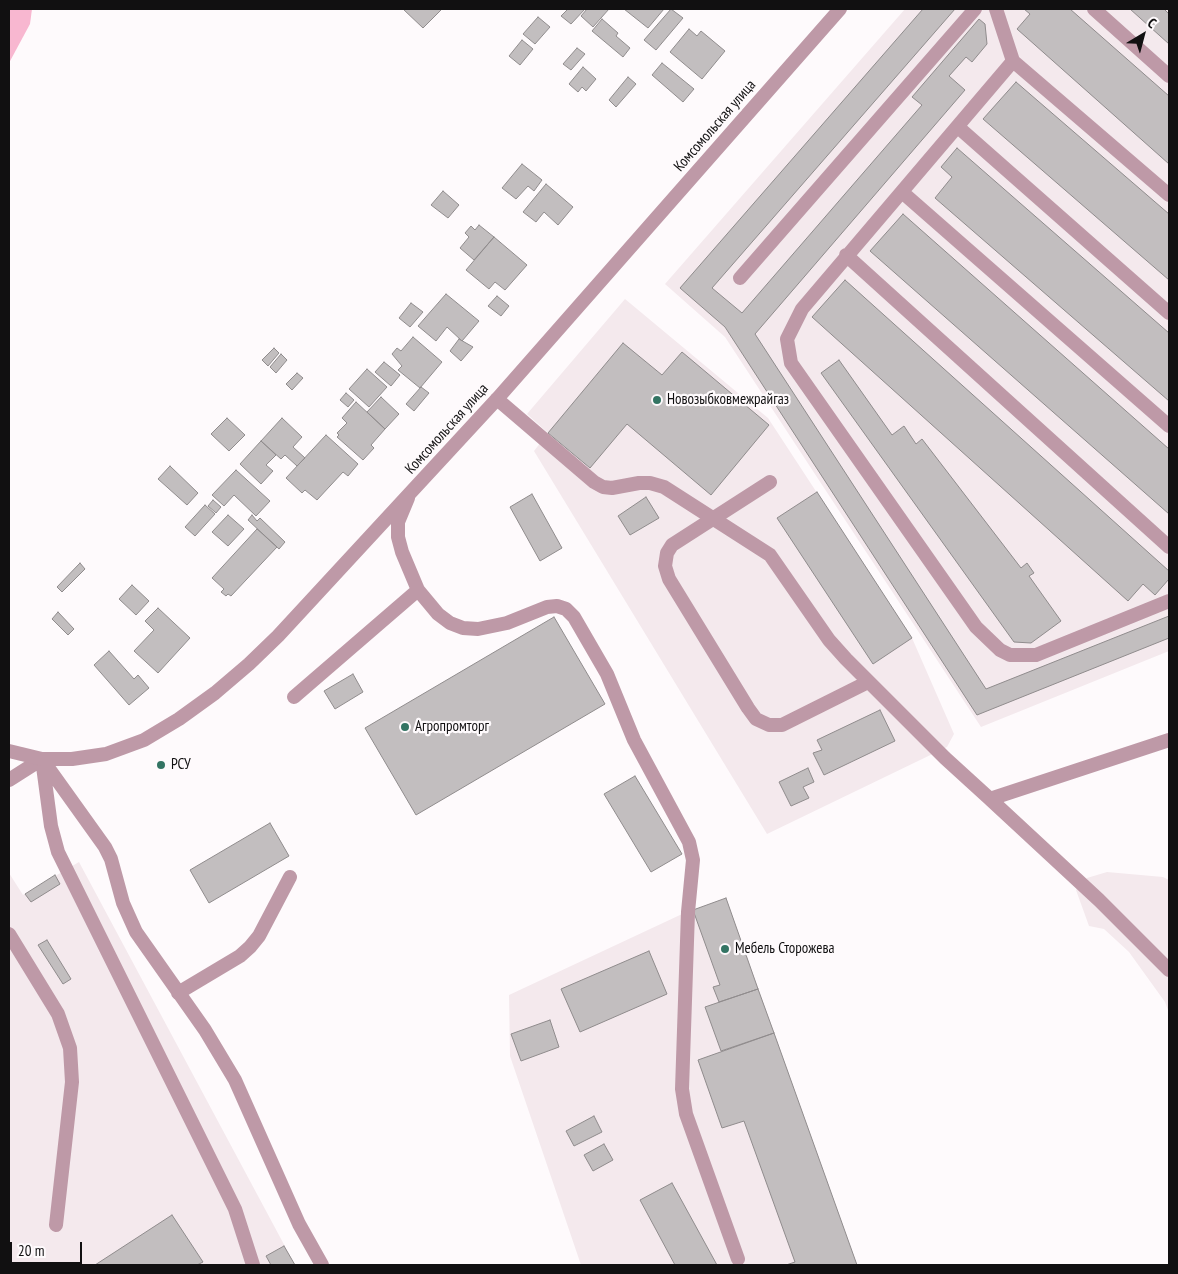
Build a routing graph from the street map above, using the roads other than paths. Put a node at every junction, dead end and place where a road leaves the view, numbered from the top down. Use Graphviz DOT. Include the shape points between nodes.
graph roads {
  1 [pos="840,9"];
  2 [pos="975,9"];
  3 [pos="996,9"];
  4 [pos="1094,9"];
  5 [pos="1013,61"];
  6 [pos="1169,76"];
  7 [pos="958,127"];
  8 [pos="902,192"];
  9 [pos="1169,195"];
  10 [pos="846,256"];
  11 [pos="740,278"];
  12 [pos="1169,313"];
  13 [pos="496,399"];
  14 [pos="1169,426"];
  15 [pos="770,482"];
  16 [pos="409,496"];
  17 [pos="713,517"];
  18 [pos="1169,547"];
  19 [pos="418,590"];
  20 [pos="1169,601"];
  21 [pos="868,682"];
  22 [pos="294,697"];
  23 [pos="1169,740"];
  24 [pos="9,750"];
  25 [pos="42,758"];
  26 [pos="9,780"];
  27 [pos="990,798"];
  28 [pos="290,877"];
  29 [pos="9,934"];
  30 [pos="1169,970"];
  31 [pos="178,994"];
  32 [pos="56,1225"];
  33 [pos="738,1259"];
  34 [pos="253,1265"];
  35 [pos="322,1265"];
  1 -- 13 [label="street, Комсомольская улица"];
  2 -- 11 [label="street"];
  3 -- 5 [label="street"];
  4 -- 6 [label="street"];
  5 -- 7 [label="street"];
  5 -- 9 [label="street"];
  7 -- 8 [label="street"];
  7 -- 12 [label="street"];
  8 -- 10 [label="street"];
  8 -- 14 [label="street"];
  10 -- 18 [label="street"];
  10 -- 20 [label="street" via="792,325 787,339 791,363 976,628 1010,655 1036,655"];
  13 -- 16 [label="street, Комсомольская улица"];
  13 -- 17 [label="street" via="603,487 650,483 678,495"];
  15 -- 17 [label="street"];
  16 -- 19 [label="street" via="401,511 398,537"];
  16 -- 25 [label="street, Комсомольская улица" via="278,636 215,693 144,740 106,754 72,759"];
  17 -- 21 [label="street" via="770,555 829,640"];
  17 -- 21 [label="street" via="672,545 665,566 669,579 756,719 769,725 782,725"];
  19 -- 22 [label="street"];
  19 -- 33 [label="street" via="438,614 463,628 492,628 547,607 566,609 607,674 634,740 689,842 693,860 682,1089 686,1114"];
  21 -- 27 [label="street" via="944,758"];
  23 -- 27 [label="street"];
  24 -- 25 [label="street, Комсомольская улица"];
  25 -- 26 [label="street"];
  25 -- 31 [label="street" via="105,847 132,924"];
  25 -- 34 [label="street" via="51,826 58,852 235,1209"];
  27 -- 30 [label="street" via="1100,900"];
  28 -- 31 [label="street" via="250,947"];
  29 -- 32 [label="street" via="58,1014 70,1048 72,1082"];
  31 -- 35 [label="street" via="235,1080 299,1224"];
}
